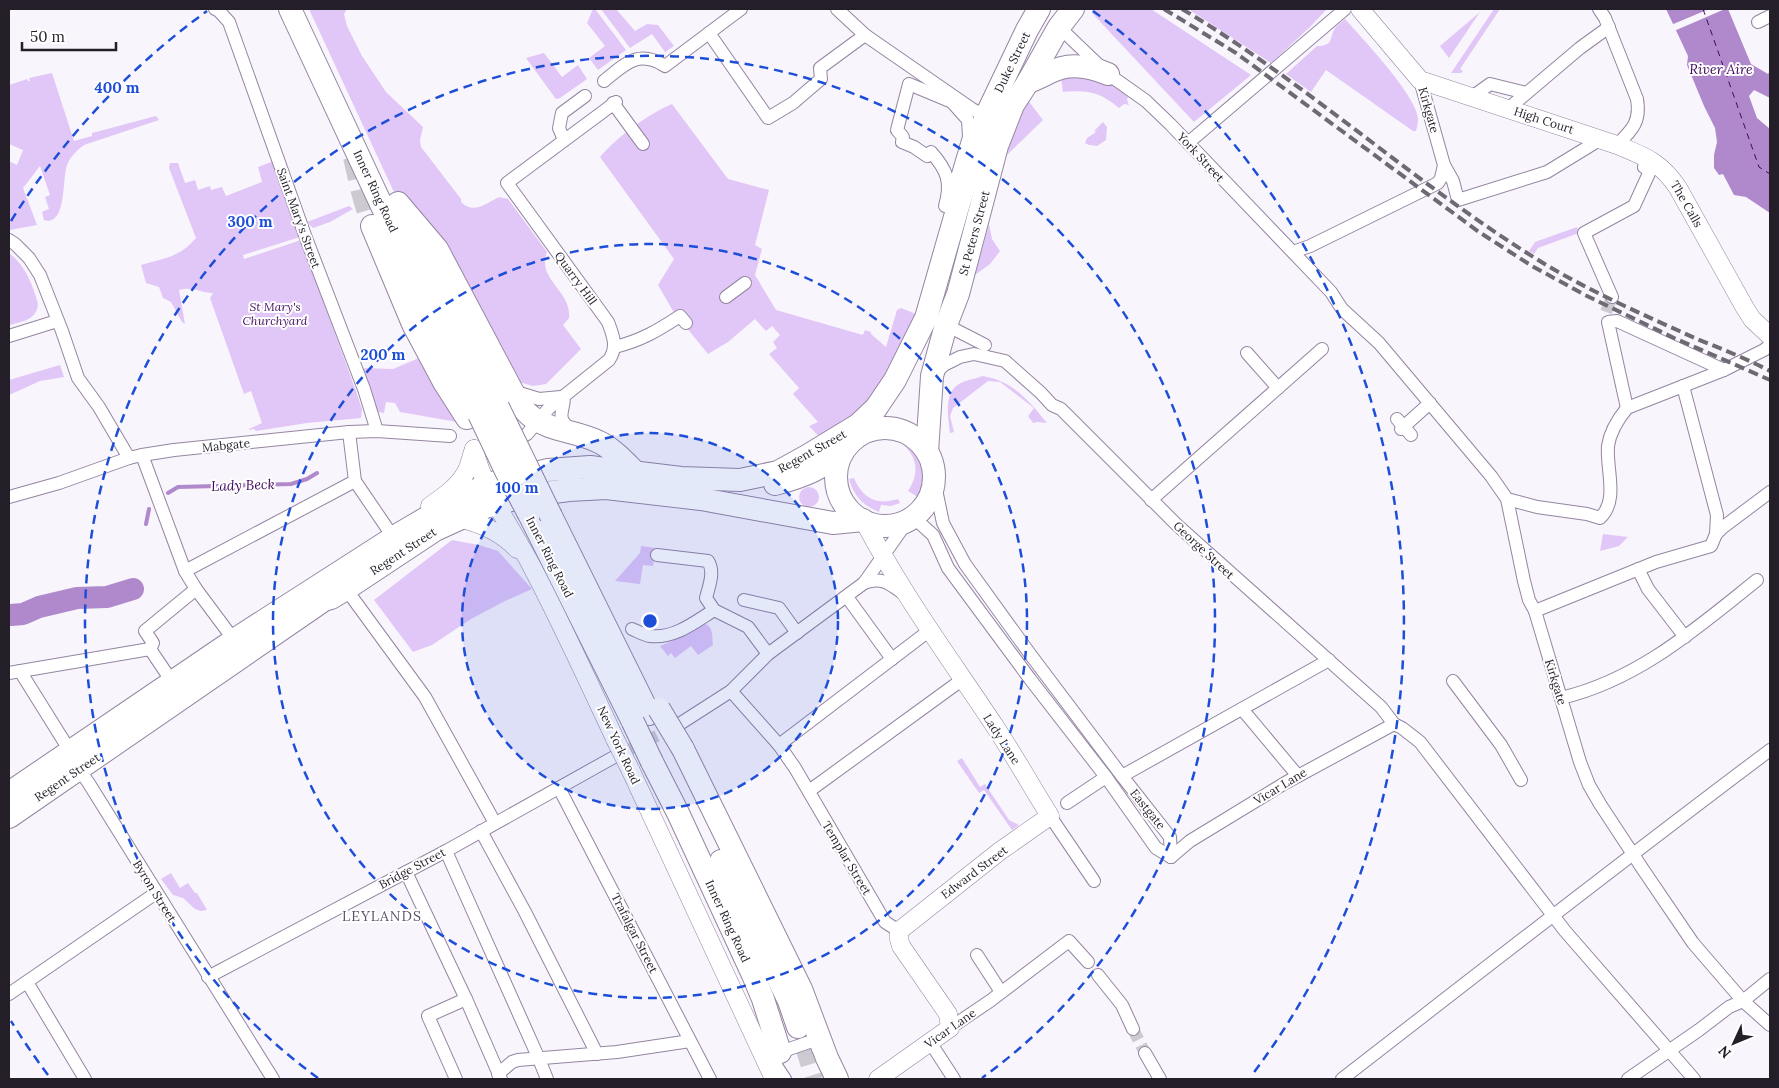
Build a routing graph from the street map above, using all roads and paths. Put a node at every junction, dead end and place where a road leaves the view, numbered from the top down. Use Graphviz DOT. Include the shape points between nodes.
graph roads {
  1 [pos="215,9"];
  2 [pos="290,9"];
  3 [pos="307,9"];
  4 [pos="741,9"];
  5 [pos="837,9"];
  6 [pos="1039,9"];
  7 [pos="1073,9"];
  8 [pos="1345,9"];
  9 [pos="1360,9"];
  10 [pos="1599,9"];
  11 [pos="1770,16"];
  12 [pos="1758,22"];
  13 [pos="1609,26"];
  14 [pos="1059,27"];
  15 [pos="709,33"];
  16 [pos="865,35"];
  17 [pos="1108,74"];
  18 [pos="1420,80"];
  19 [pos="604,81"];
  20 [pos="1028,82"];
  21 [pos="1526,93"];
  22 [pos="585,96"];
  23 [pos="1472,97"];
  24 [pos="1509,108"];
  25 [pos="986,116"];
  26 [pos="969,137"];
  27 [pos="564,140"];
  28 [pos="1609,142"];
  29 [pos="1188,143"];
  30 [pos="644,144"];
  31 [pos="1648,157"];
  32 [pos="1444,165"];
  33 [pos="398,203"];
  34 [pos="372,226"];
  35 [pos="9,240"];
  36 [pos="1293,252"];
  37 [pos="745,284"];
  38 [pos="726,297"];
  39 [pos="1612,297"];
  40 [pos="57,320"];
  41 [pos="686,322"];
  42 [pos="952,328"];
  43 [pos="9,336"];
  44 [pos="1770,336"];
  45 [pos="985,345"];
  46 [pos="1770,345"];
  47 [pos="615,347"];
  48 [pos="1322,349"];
  49 [pos="1247,353"];
  50 [pos="1724,370"];
  51 [pos="932,376"];
  52 [pos="1683,386"];
  53 [pos="1278,388"];
  54 [pos="512,390"];
  55 [pos="564,396"];
  56 [pos="1430,403"];
  57 [pos="876,408"];
  58 [pos="1627,408"];
  59 [pos="480,413"];
  60 [pos="537,420"];
  61 [pos="1403,427"];
  62 [pos="377,431"];
  63 [pos="350,432"];
  64 [pos="574,432"];
  65 [pos="450,436"];
  66 [pos="850,443"];
  67 [pos="474,449"];
  68 [pos="927,452"];
  69 [pos="135,456"];
  70 [pos="636,472"];
  71 [pos="681,478"];
  72 [pos="934,480"];
  73 [pos="355,481"];
  74 [pos="1770,492"];
  75 [pos="491,494"];
  76 [pos="9,497"];
  77 [pos="1507,499"];
  78 [pos="1151,500"];
  79 [pos="458,518"];
  80 [pos="911,518"];
  81 [pos="864,521"];
  82 [pos="398,534"];
  83 [pos="1714,540"];
  84 [pos="657,555"];
  85 [pos="884,555"];
  86 [pos="528,560"];
  87 [pos="1638,569"];
  88 [pos="185,571"];
  89 [pos="1757,580"];
  90 [pos="864,583"];
  91 [pos="196,589"];
  92 [pos="346,589"];
  93 [pos="847,597"];
  94 [pos="910,598"];
  95 [pos="744,600"];
  96 [pos="714,610"];
  97 [pos="1535,611"];
  98 [pos="632,628"];
  99 [pos="930,630"];
  100 [pos="798,633"];
  101 [pos="1685,637"];
  102 [pos="234,640"];
  103 [pos="150,649"];
  104 [pos="768,654"];
  105 [pos="892,659"];
  106 [pos="1329,660"];
  107 [pos="15,672"];
  108 [pos="963,679"];
  109 [pos="1453,681"];
  110 [pos="177,689"];
  111 [pos="731,691"];
  112 [pos="1561,698"];
  113 [pos="1242,708"];
  114 [pos="647,715"];
  115 [pos="1394,724"];
  116 [pos="678,726"];
  117 [pos="779,744"];
  118 [pos="1770,750"];
  119 [pos="668,755"];
  120 [pos="614,757"];
  121 [pos="73,760"];
  122 [pos="1122,776"];
  123 [pos="1298,776"];
  124 [pos="1106,777"];
  125 [pos="1521,780"];
  126 [pos="559,788"];
  127 [pos="809,791"];
  128 [pos="9,793"];
  129 [pos="9,798"];
  130 [pos="1067,803"];
  131 [pos="1050,816"];
  132 [pos="9,817"];
  133 [pos="495,823"];
  134 [pos="481,831"];
  135 [pos="444,852"];
  136 [pos="1632,854"];
  137 [pos="1172,856"];
  138 [pos="406,872"];
  139 [pos="1094,881"];
  140 [pos="156,893"];
  141 [pos="1554,916"];
  142 [pos="899,931"];
  143 [pos="977,955"];
  144 [pos="1088,962"];
  145 [pos="1098,976"];
  146 [pos="208,977"];
  147 [pos="1770,979"];
  148 [pos="27,982"];
  149 [pos="1001,992"];
  150 [pos="9,994"];
  151 [pos="466,999"];
  152 [pos="1742,1002"];
  153 [pos="1770,1025"];
  154 [pos="950,1028"];
  155 [pos="1133,1029"];
  156 [pos="690,1041"];
  157 [pos="930,1042"];
  158 [pos="804,1043"];
  159 [pos="1670,1051"];
  160 [pos="780,1052"];
  161 [pos="1145,1053"];
  162 [pos="597,1054"];
  163 [pos="539,1058"];
  164 [pos="500,1076"];
  165 [pos="85,1079"];
  166 [pos="273,1079"];
  167 [pos="456,1079"];
  168 [pos="547,1079"];
  169 [pos="710,1079"];
  170 [pos="774,1079"];
  171 [pos="785,1079"];
  172 [pos="828,1079"];
  173 [pos="837,1079"];
  174 [pos="878,1079"];
  175 [pos="954,1079"];
  176 [pos="1160,1079"];
  177 [pos="1342,1079"];
  178 [pos="1628,1079"];
  179 [pos="1694,1079"];
  1 -- 62 [label="street, Saint Mary's Street" via="229,22"];
  2 -- 59 [label="highway, Inner Ring Road"];
  3 -- 33 [label="highway, Inner Ring Road"];
  4 -- 15 [label="street"];
  5 -- 16 [label="street"];
  6 -- 14 [label="street, York Street"];
  6 -- 25 [label="highway, Duke Street"];
  7 -- 14 [label="highway"];
  8 -- 29 [label="street"];
  9 -- 18 [label="street, Kirkgate"];
  10 -- 13 [label="street"];
  11 -- 12 [label="street"];
  13 -- 21 [label="street"];
  13 -- 28 [label="street" via="1639,109 1635,126"];
  14 -- 17 [label="street, York Street"];
  14 -- 20 [label="highway, St Peters Street"];
  15 -- 16 [label="street" via="768,118 822,79 820,68"];
  15 -- 19 [label="street" via="665,66 649,58 635,59"];
  16 -- 25 [label="street"];
  17 -- 20 [label="highway" via="1074,66"];
  17 -- 29 [label="street, York Street" via="1146,101"];
  18 -- 23 [label="street, High Court"];
  18 -- 32 [label="street, Kirkgate"];
  20 -- 51 [label="highway, St Peters Street" via="1013,104 997,146 958,294"];
  21 -- 23 [label="street, High Court" via="1490,84"];
  21 -- 24 [label="street"];
  22 -- 27 [label="street" via="562,113 559,128"];
  23 -- 24 [label="street, High Court"];
  24 -- 28 [label="street, High Court"];
  25 -- 57 [label="highway, St Peters Street" via="926,318 895,380"];
  26 -- 26 [label="street" via="968,120 952,102 910,84 897,130 903,137 902,142 928,156 930,152 946,171 949,193 945,206 954,197"];
  27 -- 30 [label="street" via="614,102"];
  27 -- 47 [label="street, Quarry Hill" via="507,182 608,322"];
  28 -- 31 [label="street, The Calls"];
  28 -- 32 [label="street, Kirkgate" via="1547,172 1458,200"];
  29 -- 36 [label="street, York Street"];
  31 -- 39 [label="street" via="1644,166 1650,171 1634,206 1584,233"];
  31 -- 44 [label="street, The Calls" via="1670,176 1745,308"];
  32 -- 36 [label="street" via="1438,183"];
  33 -- 54 [label="highway" via="437,249"];
  33 -- 59 [label="highway, Inner Ring Road"];
  34 -- 59 [label="highway" via="413,324 444,382"];
  35 -- 40 [label="street" via="29,258 40,275"];
  36 -- 56 [label="street, York Street" via="1331,292 1342,309 1376,339"];
  37 -- 38 [label="street"];
  40 -- 43 [label="street"];
  40 -- 69 [label="street" via="78,378"];
  41 -- 47 [label="street" via="680,316 636,342"];
  42 -- 45 [label="street"];
  46 -- 50 [label="street"];
  47 -- 55 [label="street" via="609,360"];
  48 -- 53 [label="street"];
  49 -- 53 [label="street"];
  50 -- 52 [label="street"];
  50 -- 58 [label="street" via="1607,317"];
  51 -- 68 [label="highway, St Peters Street"];
  51 -- 78 [label="street, George Street" via="944,365 974,354 1005,361 1061,409"];
  52 -- 58 [label="street"];
  52 -- 83 [label="street" via="1717,515"];
  53 -- 78 [label="street"];
  54 -- 55 [label="street" via="539,399"];
  54 -- 60 [label="highway" via="522,407"];
  55 -- 60 [label="street"];
  55 -- 64 [label="street" via="562,417 564,424"];
  56 -- 61 [label="street"];
  56 -- 77 [label="street, York Street"];
  57 -- 66 [label="highway, St Peters Street"];
  57 -- 71 [label="highway, Regent Street" via="858,425 778,472 740,480"];
  58 -- 77 [label="street" via="1619,417 1608,446 1610,496 1607,511 1600,518"];
  59 -- 67 [label="street, New York Road" via="480,433"];
  59 -- 114 [label="highway, Inner Ring Road, bridge" via="529,514"];
  59 -- 114 [label="highway, Inner Ring Road, bridge" via="551,516"];
  60 -- 64 [label="highway"];
  60 -- 67 [label="street" via="530,431 512,444"];
  62 -- 63 [label="street, Mabgate"];
  62 -- 65 [label="street, Mabgate"];
  63 -- 69 [label="street, Mabgate"];
  63 -- 73 [label="street"];
  64 -- 70 [label="highway" via="616,452"];
  66 -- 68 [label="highway" via="874,430 894,428 906,432"];
  66 -- 71 [label="highway, Regent Street" via="835,459 805,476 758,488 711,487"];
  66 -- 81 [label="highway" via="839,460 837,486 848,509"];
  67 -- 75 [label="street, New York Road"];
  67 -- 82 [label="street" via="460,481 415,516"];
  68 -- 72 [label="highway, Eastgate"];
  69 -- 76 [label="street, Mabgate" via="59,484"];
  69 -- 88 [label="street" via="156,494"];
  70 -- 71 [label="highway, Regent Street"];
  70 -- 75 [label="highway, Regent Street" via="590,467 548,470"];
  72 -- 80 [label="highway" via="924,507"];
  72 -- 122 [label="street, Eastgate" via="943,523 965,564"];
  73 -- 82 [label="street" via="389,531"];
  73 -- 88 [label="street"];
  74 -- 83 [label="street" via="1735,517"];
  75 -- 79 [label="highway, Regent Street"];
  75 -- 81 [label="highway, Regent Street" via="530,495 600,488 701,499 833,523"];
  75 -- 82 [label="highway, Regent Street" via="469,493"];
  75 -- 86 [label="street, New York Road"];
  77 -- 97 [label="street, Kirkgate" via="1524,581"];
  78 -- 106 [label="street, George Street"];
  79 -- 86 [label="street" via="510,541"];
  79 -- 92 [label="highway, Regent Street"];
  80 -- 81 [label="highway" via="882,526"];
  80 -- 85 [label="street"];
  80 -- 124 [label="street, Eastgate" via="934,536 948,568"];
  81 -- 85 [label="street, Lady Lane"];
  82 -- 102 [label="highway, Regent Street"];
  83 -- 87 [label="street"];
  84 -- 96 [label="street" via="708,561 712,566 706,598"];
  85 -- 90 [label="street"];
  85 -- 94 [label="street, Lady Lane"];
  86 -- 170 [label="street, New York Road, bridge" via="630,769"];
  87 -- 97 [label="street"];
  87 -- 101 [label="street" via="1648,589"];
  88 -- 91 [label="street"];
  89 -- 101 [label="street"];
  90 -- 93 [label="street"];
  90 -- 94 [label="street, Lady Lane" via="881,580"];
  91 -- 102 [label="street"];
  91 -- 103 [label="street" via="145,631 153,643"];
  92 -- 110 [label="highway, Regent Street"];
  92 -- 133 [label="street" via="425,697"];
  93 -- 100 [label="street"];
  93 -- 105 [label="street"];
  94 -- 99 [label="street, Lady Lane"];
  95 -- 100 [label="street" via="779,608"];
  96 -- 98 [label="street" via="680,631 663,635 649,636"];
  96 -- 104 [label="street" via="748,627"];
  97 -- 112 [label="street, Kirkgate"];
  99 -- 105 [label="street"];
  99 -- 108 [label="street, Lady Lane"];
  100 -- 104 [label="street"];
  101 -- 112 [label="street" via="1627,674 1580,694"];
  102 -- 110 [label="highway, Regent Street"];
  103 -- 107 [label="street"];
  103 -- 110 [label="street"];
  104 -- 111 [label="street"];
  105 -- 117 [label="street"];
  106 -- 113 [label="street"];
  106 -- 115 [label="street, George Street" via="1381,707"];
  107 -- 121 [label="street, Byron Street"];
  108 -- 127 [label="street"];
  108 -- 131 [label="street, Lady Lane"];
  109 -- 125 [label="street" via="1501,745"];
  110 -- 121 [label="highway, Regent Street"];
  111 -- 116 [label="street"];
  111 -- 117 [label="street, Templar Street"];
  112 -- 136 [label="street, Kirkgate" via="1589,785"];
  113 -- 122 [label="street"];
  113 -- 123 [label="street"];
  114 -- 119 [label="highway, Inner Ring Road"];
  115 -- 123 [label="street, Vicar Lane"];
  115 -- 141 [label="street, George Street" via="1420,742"];
  117 -- 127 [label="street, Templar Street"];
  118 -- 136 [label="street"];
  119 -- 158 [label="highway, Inner Ring Road" via="789,1001"];
  119 -- 160 [label="highway, Inner Ring Road" via="678,813 753,975"];
  119 -- 173 [label="highway" via="797,981"];
  120 -- 126 [label="street, Bridge Street"];
  121 -- 128 [label="highway, Regent Street"];
  121 -- 129 [label="street" via="14,798"];
  121 -- 132 [label="highway, Regent Street"];
  121 -- 140 [label="street, Byron Street"];
  122 -- 137 [label="street, Eastgate" via="1170,837"];
  123 -- 137 [label="street, Vicar Lane" via="1190,841"];
  124 -- 130 [label="street"];
  124 -- 137 [label="street, Eastgate" via="1156,848"];
  126 -- 133 [label="street, Bridge Street"];
  126 -- 156 [label="street, Trafalgar Street"];
  127 -- 142 [label="street, Templar Street" via="885,922"];
  131 -- 139 [label="street, Lady Lane"];
  131 -- 142 [label="street, Edward Street"];
  133 -- 134 [label="street, Bridge Street"];
  134 -- 135 [label="street, Bridge Street"];
  134 -- 162 [label="street"];
  135 -- 138 [label="street, Bridge Street"];
  135 -- 163 [label="street"];
  136 -- 141 [label="street"];
  136 -- 152 [label="street, Kirkgate" via="1693,943"];
  138 -- 146 [label="street, Bridge Street"];
  138 -- 151 [label="street"];
  140 -- 146 [label="street, Byron Street"];
  140 -- 148 [label="street"];
  141 -- 159 [label="street, George Street"];
  141 -- 177 [label="street"];
  142 -- 154 [label="street" via="901,946 948,1014"];
  143 -- 149 [label="street"];
  144 -- 149 [label="street, Vicar Lane" via="1069,941"];
  145 -- 155 [label="street" via="1122,1005"];
  146 -- 166 [label="street, Byron Street"];
  147 -- 152 [label="street"];
  148 -- 150 [label="street"];
  148 -- 165 [label="street"];
  149 -- 154 [label="street, Vicar Lane"];
  151 -- 164 [label="street"];
  151 -- 167 [label="street" via="428,1016"];
  152 -- 153 [label="street, Kirkgate"];
  152 -- 159 [label="street" via="1729,1007"];
  154 -- 157 [label="street, Vicar Lane"];
  156 -- 162 [label="street"];
  156 -- 169 [label="street, Trafalgar Street"];
  157 -- 174 [label="street, Vicar Lane"];
  157 -- 175 [label="street"];
  158 -- 160 [label="street"];
  158 -- 172 [label="street" via="814,1040"];
  159 -- 178 [label="street"];
  159 -- 179 [label="street, George Street"];
  160 -- 171 [label="street" via="772,1055"];
  161 -- 176 [label="street"];
  162 -- 163 [label="street"];
  163 -- 164 [label="street" via="512,1062"];
  163 -- 168 [label="street"];
}
